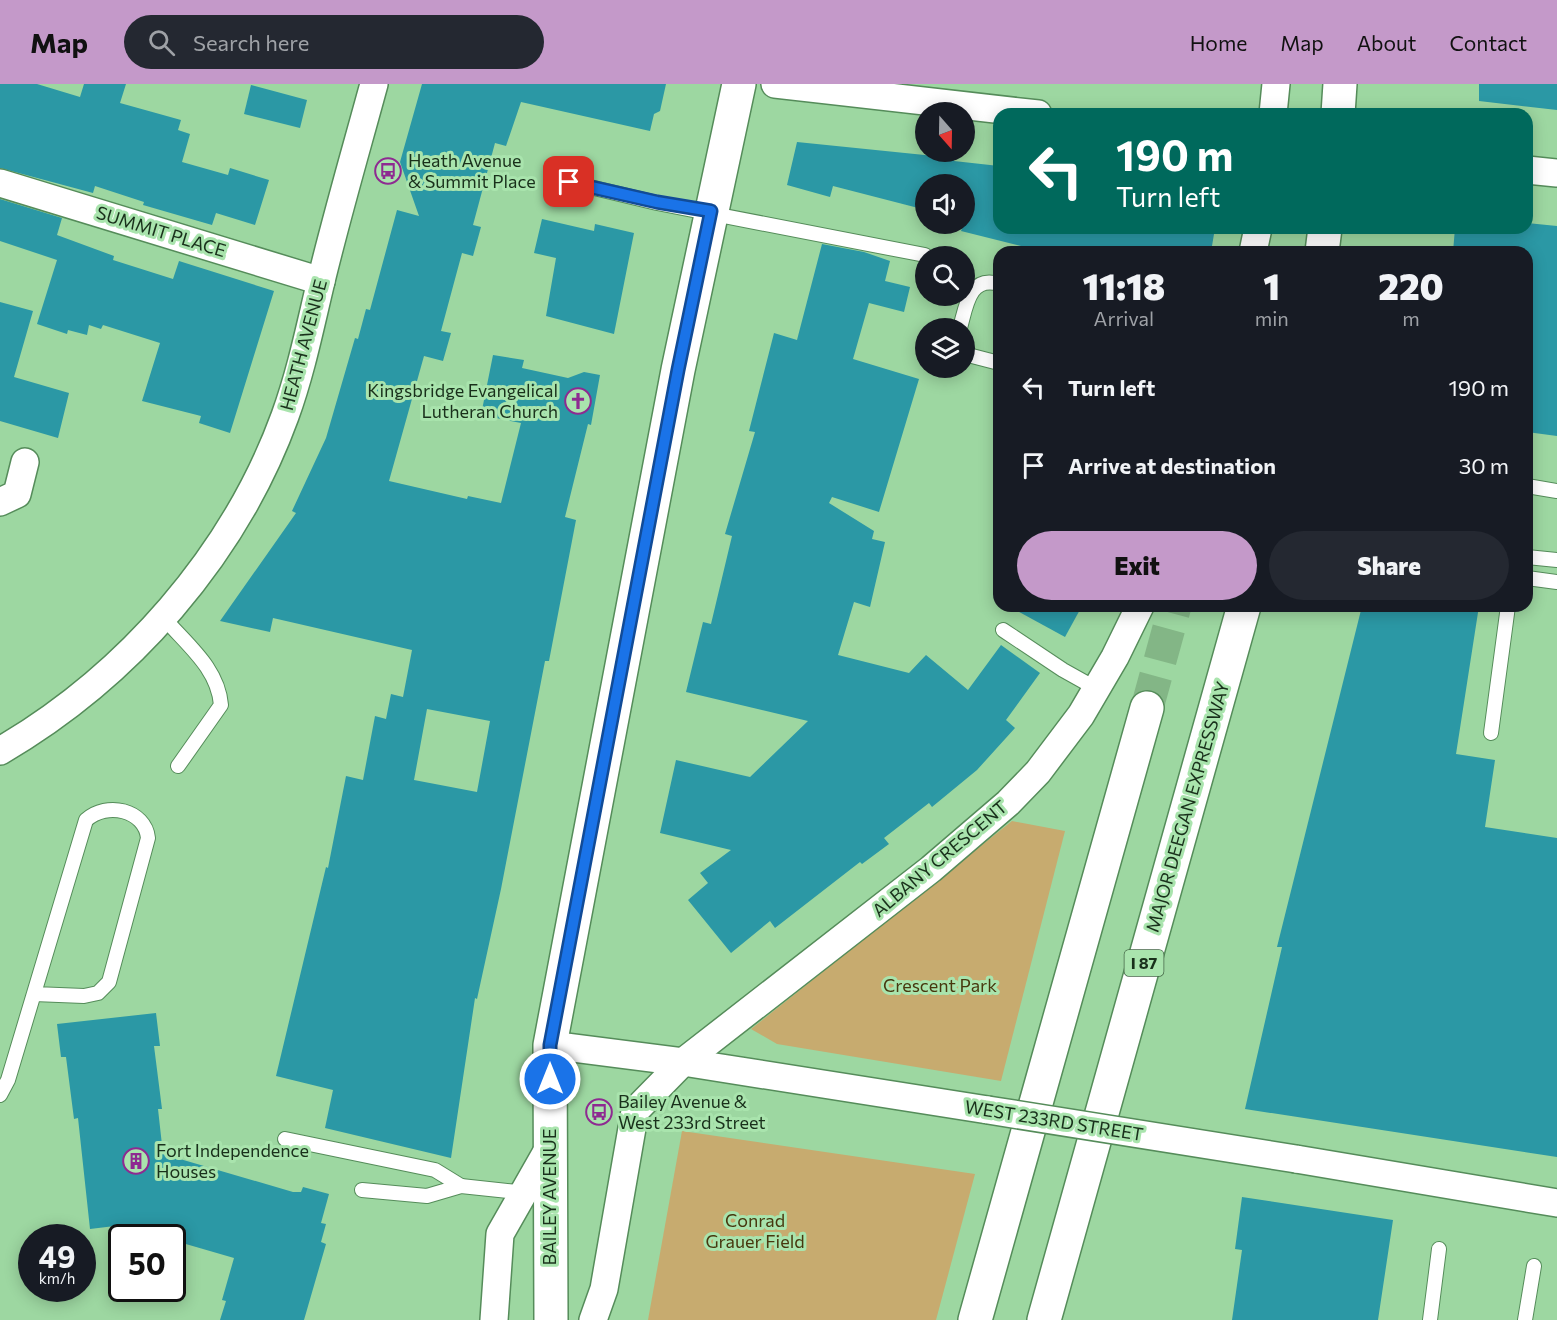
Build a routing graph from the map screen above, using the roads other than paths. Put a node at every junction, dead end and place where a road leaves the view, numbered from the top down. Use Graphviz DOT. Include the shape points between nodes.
graph roads {
  1 [pos="374,84"];
  2 [pos="739,84"];
  3 [pos="775,84"];
  4 [pos="1276,84"];
  5 [pos="1340,84"];
  6 [pos="1274,108"];
  7 [pos="1338,108"];
  8 [pos="993,109"];
  9 [pos="1533,171"];
  10 [pos="1557,173"];
  11 [pos="569,182"];
  12 [pos="0,183"];
  13 [pos="711,211"];
  14 [pos="915,253"];
  15 [pos="321,281"];
  16 [pos="993,282"];
  17 [pos="963,318"];
  18 [pos="975,357"];
  19 [pos="993,361"];
  20 [pos="25,462"];
  21 [pos="1533,487"];
  22 [pos="1557,492"];
  23 [pos="0,502"];
  24 [pos="1533,557"];
  25 [pos="1557,560"];
  26 [pos="1533,579"];
  27 [pos="1557,582"];
  28 [pos="1242,612"];
  29 [pos="1507,612"];
  30 [pos="1135,616"];
  31 [pos="164,618"];
  32 [pos="1003,630"];
  33 [pos="1097,689"];
  34 [pos="1147,708"];
  35 [pos="1491,733"];
  36 [pos="0,752"];
  37 [pos="178,766"];
  38 [pos="34,994"];
  39 [pos="550,1045"];
  40 [pos="683,1062"];
  41 [pos="0,1095"];
  42 [pos="285,1139"];
  43 [pos="461,1186"];
  44 [pos="362,1190"];
  45 [pos="536,1194"];
  46 [pos="1557,1203"];
  47 [pos="1439,1249"];
  48 [pos="1534,1266"];
  49 [pos="494,1320"];
  50 [pos="551,1320"];
  51 [pos="593,1320"];
  52 [pos="975,1320"];
  53 [pos="1044,1320"];
  54 [pos="1430,1320"];
  55 [pos="1525,1320"];
  1 -- 15 [label="street, HEATH AVENUE"];
  2 -- 13 [label="main road, BAILEY AVENUE"];
  3 -- 8 [label="street"];
  4 -- 6 [label="street"];
  5 -- 7 [label="main road"];
  9 -- 10 [label="street"];
  11 -- 13 [label="lane"];
  12 -- 15 [label="street, SUMMIT PLACE"];
  13 -- 14 [label="lane"];
  13 -- 39 [label="main road, BAILEY AVENUE"];
  15 -- 31 [label="street, HEATH AVENUE" via="308,345 285,418 251,492 207,563"];
  16 -- 17 [label="lane" via="975,287"];
  18 -- 19 [label="lane"];
  20 -- 23 [label="street" via="17,494"];
  21 -- 22 [label="lane"];
  24 -- 25 [label="lane"];
  26 -- 27 [label="lane"];
  28 -- 53 [label="main road, MAJOR DEEGAN EXPRESSWAY / I 87"];
  29 -- 35 [label="lane"];
  30 -- 33 [label="street, ALBANY CRESCENT"];
  31 -- 36 [label="street, HEATH AVENUE" via="111,671 60,713"];
  31 -- 37 [label="lane" via="212,671 220,687 221,705"];
  32 -- 33 [label="lane"];
  33 -- 40 [label="street, ALBANY CRESCENT" via="1038,772 973,835"];
  34 -- 52 [label="main road"];
  38 -- 38 [label="lane" via="86,820 107,809 139,816 147,827 148,838 109,982 98,993 84,996"];
  38 -- 41 [label="lane"];
  39 -- 40 [label="street, WEST 233RD STREET"];
  39 -- 45 [label="main road, BAILEY AVENUE" via="549,1148"];
  40 -- 46 [label="street, WEST 233RD STREET, bridge"];
  40 -- 51 [label="street" via="635,1112 604,1289"];
  42 -- 43 [label="lane" via="435,1170"];
  43 -- 44 [label="lane" via="427,1196"];
  43 -- 45 [label="lane"];
  45 -- 49 [label="street" via="500,1234"];
  45 -- 50 [label="main road, BAILEY AVENUE"];
  47 -- 54 [label="lane"];
  48 -- 55 [label="lane"];
}
